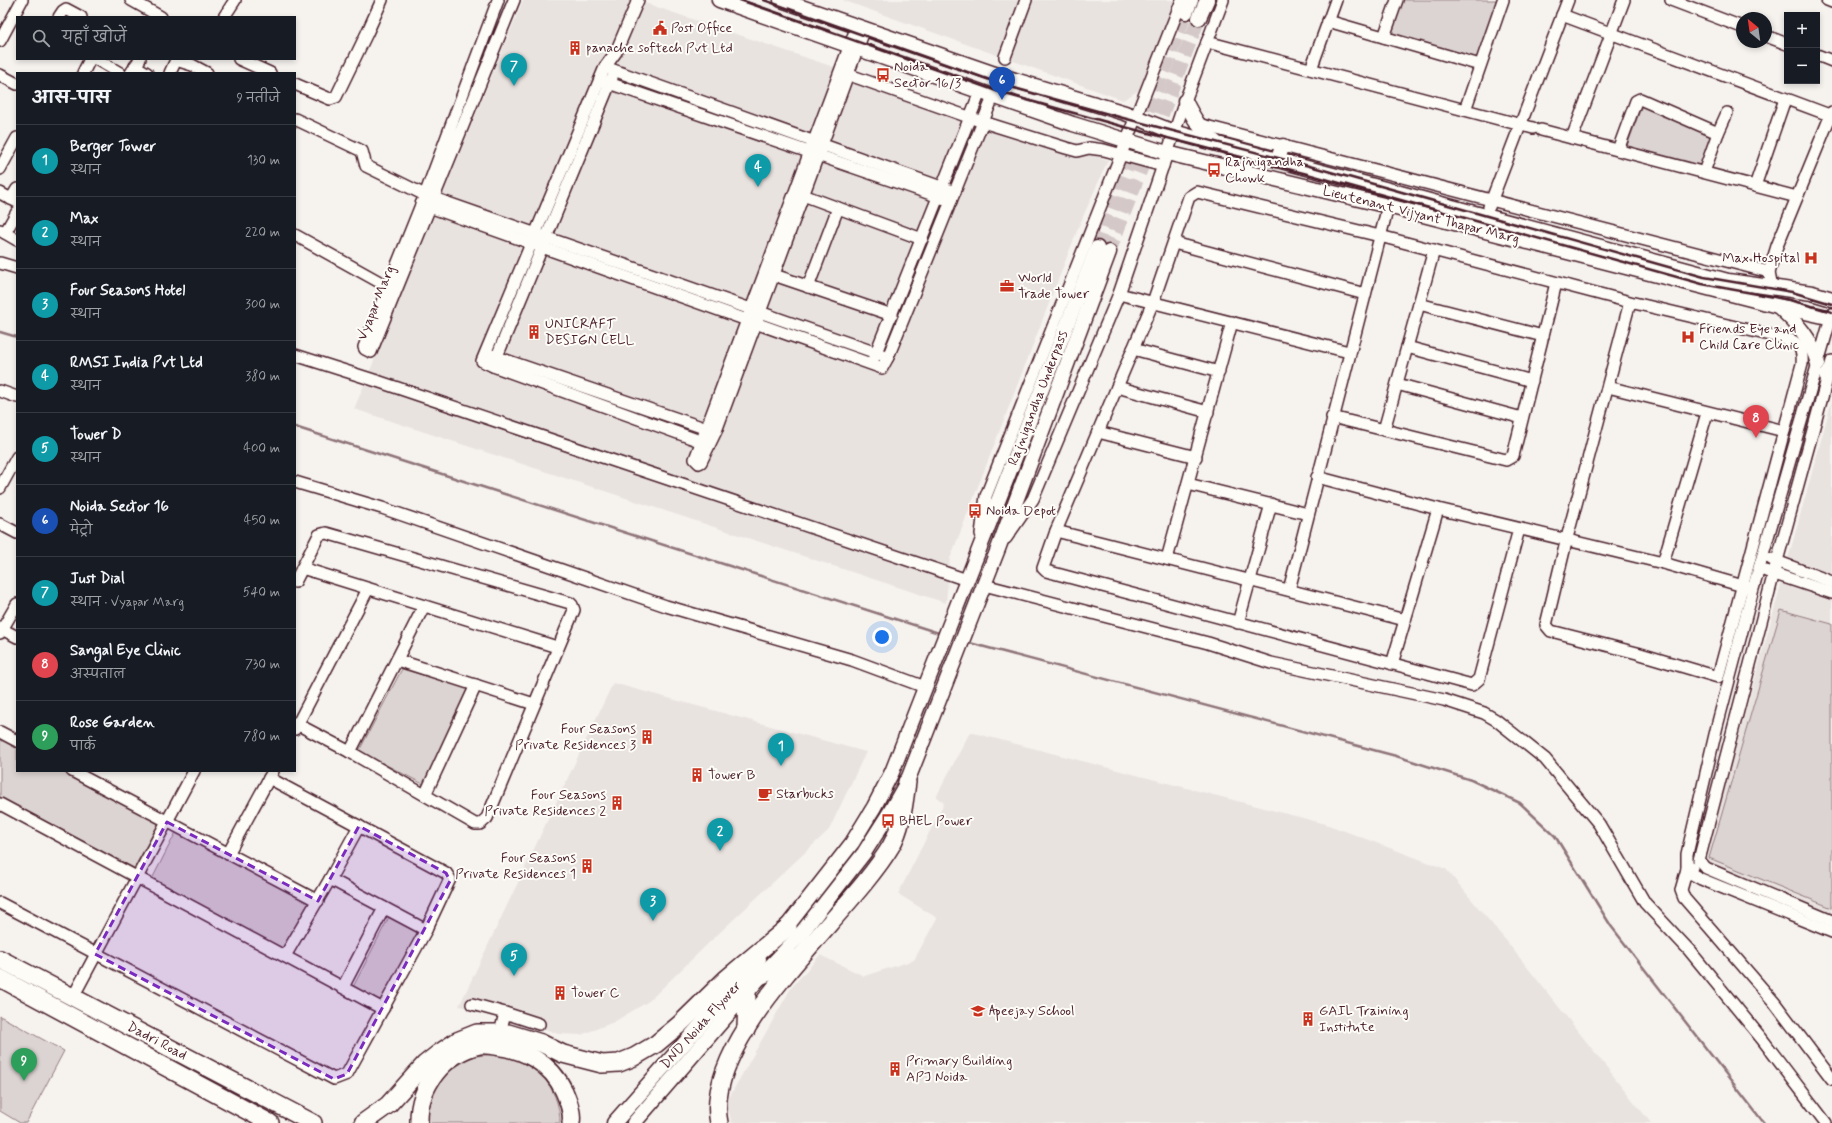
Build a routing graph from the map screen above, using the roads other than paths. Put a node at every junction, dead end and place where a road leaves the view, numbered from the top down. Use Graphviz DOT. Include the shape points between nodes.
graph roads {
  1 [pos="22,0"];
  2 [pos="131,0"];
  3 [pos="235,0"];
  4 [pos="382,0"];
  5 [pos="498,0"];
  6 [pos="514,0"];
  7 [pos="638,0"];
  8 [pos="719,0"];
  9 [pos="781,0"];
  10 [pos="1026,0"];
  11 [pos="1207,0"];
  12 [pos="1223,0"];
  13 [pos="1336,0"];
  14 [pos="1397,0"];
  15 [pos="1503,0"];
  16 [pos="1568,0"];
  17 [pos="1624,0"];
  18 [pos="1671,0"];
  19 [pos="1827,0"];
  20 [pos="1832,2"];
  21 [pos="152,5"];
  22 [pos="1190,8"];
  23 [pos="20,15"];
  24 [pos="1562,15"];
  25 [pos="60,16"];
  26 [pos="79,16"];
  27 [pos="160,16"];
  28 [pos="225,16"];
  29 [pos="16,20"];
  30 [pos="1328,22"];
  31 [pos="1736,25"];
  32 [pos="861,27"];
  33 [pos="1612,34"];
  34 [pos="1384,37"];
  35 [pos="1772,38"];
  36 [pos="0,41"];
  37 [pos="1207,42"];
  38 [pos="1784,43"];
  39 [pos="854,47"];
  40 [pos="1820,56"];
  41 [pos="1004,57"];
  42 [pos="90,60"];
  43 [pos="98,60"];
  44 [pos="176,60"];
  45 [pos="179,60"];
  46 [pos="241,60"];
  47 [pos="1832,61"];
  48 [pos="1480,65"];
  49 [pos="136,66"];
  50 [pos="610,68"];
  51 [pos="1311,69"];
  52 [pos="84,72"];
  53 [pos="118,72"];
  54 [pos="145,72"];
  55 [pos="170,72"];
  56 [pos="205,72"];
  57 [pos="268,72"];
  58 [pos="844,73"];
  59 [pos="0,75"];
  60 [pos="605,82"];
  61 [pos="16,83"];
  62 [pos="296,84"];
  63 [pos="663,88"];
  64 [pos="987,94"];
  65 [pos="1785,99"];
  66 [pos="659,101"];
  67 [pos="1185,101"];
  68 [pos="1465,110"];
  69 [pos="735,113"];
  70 [pos="1727,113"];
  71 [pos="1832,115"];
  72 [pos="1136,116"];
  73 [pos="970,117"];
  74 [pos="296,119"];
  75 [pos="983,122"];
  76 [pos="1198,124"];
  77 [pos="1520,125"];
  78 [pos="731,126"];
  79 [pos="1174,132"];
  80 [pos="1718,133"];
  81 [pos="1572,138"];
  82 [pos="16,140"];
  83 [pos="1127,140"];
  84 [pos="818,143"];
  85 [pos="1219,145"];
  86 [pos="1282,146"];
  87 [pos="1618,150"];
  88 [pos="814,154"];
  89 [pos="1120,154"];
  90 [pos="1165,160"];
  91 [pos="1277,160"];
  92 [pos="0,169"];
  93 [pos="1704,172"];
  94 [pos="1755,186"];
  95 [pos="940,192"];
  96 [pos="0,193"];
  97 [pos="803,195"];
  98 [pos="15,196"];
  99 [pos="953,197"];
  100 [pos="1797,197"];
  101 [pos="1492,200"];
  102 [pos="428,201"];
  103 [pos="1388,206"];
  104 [pos="838,208"];
  105 [pos="16,213"];
  106 [pos="1486,216"];
  107 [pos="2,232"];
  108 [pos="296,236"];
  109 [pos="1380,236"];
  110 [pos="533,238"];
  111 [pos="922,238"];
  112 [pos="16,239"];
  113 [pos="544,242"];
  114 [pos="1174,243"];
  115 [pos="1434,250"];
  116 [pos="0,263"];
  117 [pos="16,268"];
  118 [pos="1769,272"];
  119 [pos="774,274"];
  120 [pos="1556,282"];
  121 [pos="808,286"];
  122 [pos="1772,287"];
  123 [pos="1832,288"];
  124 [pos="392,289"];
  125 [pos="1812,293"];
  126 [pos="1119,294"];
  127 [pos="1365,294"];
  128 [pos="1832,300"];
  129 [pos="1153,302"];
  130 [pos="1630,302"];
  131 [pos="1419,304"];
  132 [pos="1778,306"];
  133 [pos="756,311"];
  134 [pos="892,315"];
  135 [pos="1832,317"];
  136 [pos="751,322"];
  137 [pos="1232,322"];
  138 [pos="1543,336"];
  139 [pos="1407,347"];
  140 [pos="1133,348"];
  141 [pos="1350,352"];
  142 [pos="876,353"];
  143 [pos="296,355"];
  144 [pos="888,357"];
  145 [pos="495,362"];
  146 [pos="1825,362"];
  147 [pos="872,365"];
  148 [pos="1219,372"];
  149 [pos="1829,372"];
  150 [pos="1532,381"];
  151 [pos="1397,384"];
  152 [pos="1117,387"];
  153 [pos="1608,387"];
  154 [pos="0,391"];
  155 [pos="16,397"];
  156 [pos="1208,412"];
  157 [pos="1707,413"];
  158 [pos="1332,417"];
  159 [pos="1522,418"];
  160 [pos="711,430"];
  161 [pos="1384,430"];
  162 [pos="1784,431"];
  163 [pos="1098,432"];
  164 [pos="1196,457"];
  165 [pos="16,460"];
  166 [pos="1317,477"];
  167 [pos="296,482"];
  168 [pos="1188,484"];
  169 [pos="0,488"];
  170 [pos="1271,504"];
  171 [pos="1438,509"];
  172 [pos="1308,514"];
  173 [pos="0,524"];
  174 [pos="1519,529"];
  175 [pos="1056,531"];
  176 [pos="16,532"];
  177 [pos="1566,538"];
  178 [pos="979,549"];
  179 [pos="998,549"];
  180 [pos="1763,556"];
  181 [pos="1167,560"];
  182 [pos="1776,561"];
  183 [pos="1663,563"];
  184 [pos="302,568"];
  185 [pos="1759,569"];
  186 [pos="1773,573"];
  187 [pos="296,580"];
  188 [pos="1250,581"];
  189 [pos="1832,582"];
  190 [pos="965,585"];
  191 [pos="1748,587"];
  192 [pos="368,589"];
  193 [pos="982,590"];
  194 [pos="1289,590"];
  195 [pos="1832,593"];
  196 [pos="16,606"];
  197 [pos="424,606"];
  198 [pos="1405,620"];
  199 [pos="1238,623"];
  200 [pos="1,630"];
  201 [pos="16,638"];
  202 [pos="557,647"];
  203 [pos="397,660"];
  204 [pos="1392,664"];
  205 [pos="927,683"];
  206 [pos="476,685"];
  207 [pos="534,704"];
  208 [pos="296,726"];
  209 [pos="0,732"];
  210 [pos="16,740"];
  211 [pos="350,752"];
  212 [pos="74,772"];
  213 [pos="193,772"];
  214 [pos="271,775"];
  215 [pos="907,782"];
  216 [pos="426,795"];
  217 [pos="0,804"];
  218 [pos="167,822"];
  219 [pos="358,826"];
  220 [pos="228,854"];
  221 [pos="1700,863"];
  222 [pos="1687,869"];
  223 [pos="137,877"];
  224 [pos="330,878"];
  225 [pos="318,901"];
  226 [pos="0,903"];
  227 [pos="384,908"];
  228 [pos="1832,920"];
  229 [pos="788,927"];
  230 [pos="426,930"];
  231 [pos="1832,932"];
  232 [pos="95,954"];
  233 [pos="285,956"];
  234 [pos="800,957"];
  235 [pos="0,959"];
  236 [pos="762,975"];
  237 [pos="0,978"];
  238 [pos="343,988"];
  239 [pos="747,993"];
  240 [pos="73,997"];
  241 [pos="472,1004"];
  242 [pos="383,1009"];
  243 [pos="504,1013"];
  244 [pos="539,1024"];
  245 [pos="746,1030"];
  246 [pos="500,1033"];
  247 [pos="1832,1078"];
  248 [pos="267,1122"];
  249 [pos="313,1123"];
  250 [pos="363,1123"];
  251 [pos="419,1123"];
  252 [pos="571,1123"];
  253 [pos="614,1123"];
  254 [pos="634,1123"];
  255 [pos="719,1123"];
  256 [pos="1826,1123"];
  1 -- 23 [label="street"];
  2 -- 21 [label="street"];
  3 -- 28 [label="street"];
  4 -- 62 [label="street" via="336,97 330,100"];
  5 -- 102 [label="street, Vyapar Marg"];
  6 -- 102 [label="street, Vyapar Marg"];
  7 -- 50 [label="street"];
  8 -- 39 [label="main road, Lieutenant Vijyant Thapar Marg"];
  9 -- 32 [label="main road, Lieutenant Vijyant Thapar Marg"];
  10 -- 41 [label="street"];
  11 -- 22 [label="main road"];
  12 -- 37 [label="street"];
  13 -- 30 [label="street"];
  14 -- 34 [label="street"];
  15 -- 48 [label="street"];
  16 -- 24 [label="street"];
  17 -- 33 [label="street"];
  18 -- 31 [label="street"];
  19 -- 20 [label="street"];
  21 -- 27 [label="street"];
  22 -- 72 [label="street"];
  24 -- 33 [label="street"];
  24 -- 77 [label="street"];
  25 -- 26 [label="street" via="66,9"];
  29 -- 36 [label="street"];
  30 -- 34 [label="street"];
  30 -- 51 [label="street"];
  32 -- 39 [label="street"];
  32 -- 72 [label="main road, Lieutenant Vijyant Thapar Marg" via="998,75"];
  33 -- 65 [label="street"];
  33 -- 81 [label="street"];
  34 -- 48 [label="street"];
  35 -- 38 [label="street"];
  37 -- 51 [label="street"];
  37 -- 67 [label="street"];
  39 -- 58 [label="street"];
  39 -- 64 [label="main road, Lieutenant Vijyant Thapar Marg"];
  40 -- 47 [label="street"];
  42 -- 52 [label="street"];
  43 -- 53 [label="street"];
  44 -- 55 [label="street"];
  45 -- 56 [label="street"];
  46 -- 57 [label="street"];
  48 -- 68 [label="street"];
  49 -- 54 [label="street"];
  50 -- 60 [label="street"];
  50 -- 63 [label="street"];
  51 -- 68 [label="street"];
  58 -- 73 [label="street"];
  58 -- 84 [label="street"];
  59 -- 61 [label="street"];
  60 -- 66 [label="street"];
  60 -- 110 [label="street"];
  60 -- 113 [label="street"];
  63 -- 66 [label="street"];
  63 -- 69 [label="street"];
  64 -- 73 [label="street"];
  64 -- 75 [label="street"];
  64 -- 83 [label="main road, Lieutenant Vijyant Thapar Marg"];
  65 -- 71 [label="street"];
  65 -- 94 [label="street"];
  66 -- 78 [label="street"];
  67 -- 76 [label="main road"];
  67 -- 79 [label="street"];
  68 -- 77 [label="street"];
  69 -- 78 [label="street"];
  69 -- 84 [label="street"];
  70 -- 80 [label="street"];
  71 -- 100 [label="street"];
  72 -- 79 [label="main road, Lieutenant Vijyant Thapar Marg"];
  72 -- 83 [label="street"];
  73 -- 75 [label="street"];
  73 -- 95 [label="street"];
  74 -- 102 [label="street" via="362,151 366,166"];
  75 -- 89 [label="street" via="1077,151 1089,148"];
  75 -- 99 [label="street"];
  76 -- 85 [label="main road" via="1205,134"];
  76 -- 86 [label="street"];
  77 -- 81 [label="street"];
  77 -- 101 [label="street"];
  78 -- 88 [label="street"];
  79 -- 85 [label="main road, Lieutenant Vijyant Thapar Marg"];
  79 -- 90 [label="street"];
  80 -- 87 [label="street" via="1640,99 1636,101"];
  80 -- 93 [label="street"];
  81 -- 87 [label="street"];
  82 -- 92 [label="street"];
  83 -- 89 [label="street"];
  83 -- 90 [label="main road, Lieutenant Vijyant Thapar Marg"];
  84 -- 88 [label="street"];
  84 -- 95 [label="street"];
  85 -- 91 [label="main road, Lieutenant Vijyant Thapar Marg"];
  86 -- 91 [label="main road"];
  86 -- 101 [label="street"];
  87 -- 93 [label="street"];
  88 -- 95 [label="street"];
  88 -- 97 [label="street"];
  88 -- 133 [label="street"];
  89 -- 90 [label="street"];
  89 -- 178 [label="street" via="986,496"];
  90 -- 103 [label="main road, Lieutenant Vijyant Thapar Marg"];
  90 -- 126 [label="street"];
  91 -- 106 [label="main road, Lieutenant Vijyant Thapar Marg"];
  93 -- 94 [label="street"];
  94 -- 100 [label="street"];
  95 -- 99 [label="street"];
  95 -- 111 [label="street"];
  96 -- 98 [label="street"];
  97 -- 104 [label="street"];
  97 -- 119 [label="street"];
  99 -- 144 [label="street"];
  100 -- 118 [label="street"];
  101 -- 106 [label="street"];
  101 -- 118 [label="street"];
  102 -- 110 [label="street"];
  102 -- 124 [label="street, Vyapar Marg"];
  103 -- 109 [label="street"];
  103 -- 132 [label="main road, Lieutenant Vijyant Thapar Marg"];
  104 -- 111 [label="street"];
  104 -- 121 [label="street"];
  105 -- 107 [label="street"];
  106 -- 122 [label="main road, Lieutenant Vijyant Thapar Marg" via="1728,281"];
  107 -- 112 [label="street"];
  108 -- 124 [label="street"];
  109 -- 114 [label="street" via="1197,192 1189,197"];
  109 -- 115 [label="street"];
  109 -- 127 [label="street"];
  110 -- 113 [label="street"];
  110 -- 145 [label="street" via="485,353 483,362"];
  111 -- 134 [label="street"];
  113 -- 133 [label="street"];
  113 -- 136 [label="street"];
  113 -- 145 [label="street"];
  114 -- 127 [label="street"];
  114 -- 129 [label="street"];
  115 -- 120 [label="street"];
  115 -- 131 [label="street"];
  116 -- 117 [label="street"];
  118 -- 122 [label="street"];
  119 -- 121 [label="street"];
  119 -- 133 [label="street"];
  120 -- 130 [label="street"];
  120 -- 138 [label="street"];
  121 -- 134 [label="street"];
  122 -- 125 [label="main road, Lieutenant Vijyant Thapar Marg"];
  123 -- 125 [label="main road"];
  124 -- 124 [label="street, Vyapar Marg" via="373,351 371,352 364,347"];
  125 -- 128 [label="main road, Lieutenant Vijyant Thapar Marg"];
  126 -- 129 [label="street"];
  126 -- 179 [label="street" via="1033,499"];
  127 -- 141 [label="street"];
  129 -- 137 [label="street"];
  129 -- 140 [label="street"];
  130 -- 153 [label="street"];
  130 -- 162 [label="street" via="1796,343 1803,355 1802,364"];
  131 -- 138 [label="street"];
  131 -- 139 [label="street"];
  132 -- 135 [label="main road, Lieutenant Vijyant Thapar Marg"];
  132 -- 146 [label="main road" via="1799,326"];
  133 -- 136 [label="street"];
  133 -- 142 [label="street"];
  134 -- 142 [label="street"];
  135 -- 146 [label="street"];
  136 -- 147 [label="street"];
  136 -- 160 [label="street"];
  137 -- 141 [label="street"];
  137 -- 148 [label="street"];
  138 -- 150 [label="street"];
  139 -- 150 [label="street"];
  139 -- 151 [label="street"];
  140 -- 148 [label="street"];
  140 -- 152 [label="street"];
  141 -- 158 [label="street"];
  142 -- 144 [label="street"];
  142 -- 147 [label="street"];
  143 -- 190 [label="street" via="380,382"];
  144 -- 147 [label="street" via="882,368"];
  145 -- 160 [label="street"];
  145 -- 160 [label="street" via="706,444"];
  146 -- 149 [label="street"];
  146 -- 180 [label="street"];
  148 -- 156 [label="street"];
  149 -- 182 [label="street"];
  150 -- 159 [label="street"];
  151 -- 159 [label="street"];
  151 -- 161 [label="street"];
  152 -- 156 [label="street"];
  152 -- 163 [label="street"];
  153 -- 157 [label="street"];
  153 -- 177 [label="street"];
  154 -- 155 [label="street"];
  156 -- 164 [label="street"];
  157 -- 162 [label="street"];
  157 -- 183 [label="street"];
  158 -- 161 [label="street"];
  158 -- 166 [label="street"];
  159 -- 161 [label="street" via="1513,456 1506,460"];
  162 -- 191 [label="street"];
  163 -- 164 [label="street"];
  163 -- 175 [label="street"];
  164 -- 168 [label="street"];
  165 -- 169 [label="street"];
  166 -- 171 [label="street"];
  166 -- 172 [label="street"];
  167 -- 205 [label="street" via="382,508 666,606"];
  168 -- 170 [label="street"];
  168 -- 181 [label="street"];
  170 -- 172 [label="street"];
  170 -- 188 [label="street"];
  171 -- 174 [label="street"];
  171 -- 198 [label="street"];
  172 -- 194 [label="street"];
  173 -- 176 [label="street"];
  174 -- 177 [label="street"];
  174 -- 204 [label="street" via="1476,683 1472,685"];
  175 -- 181 [label="street"];
  175 -- 199 [label="street" via="1043,566 1046,572"];
  177 -- 183 [label="street"];
  177 -- 191 [label="street" via="1546,625 1549,629 1718,677"];
  178 -- 179 [label="main road, Rajnigandha Underpass" via="1103,250"];
  178 -- 190 [label="main road, Rajnigandha Underpass"];
  179 -- 193 [label="main road, Rajnigandha Underpass"];
  180 -- 182 [label="street"];
  180 -- 185 [label="street"];
  181 -- 188 [label="street"];
  182 -- 186 [label="street"];
  182 -- 189 [label="street"];
  183 -- 191 [label="street"];
  184 -- 187 [label="street"];
  184 -- 192 [label="street"];
  184 -- 202 [label="street" via="319,535 326,532 570,603 574,610"];
  185 -- 186 [label="street"];
  185 -- 191 [label="street"];
  186 -- 195 [label="street"];
  186 -- 221 [label="street" via="1699,858"];
  188 -- 194 [label="street"];
  188 -- 199 [label="street"];
  190 -- 205 [label="main road, Rajnigandha Underpass"];
  191 -- 222 [label="street" via="1689,846"];
  192 -- 197 [label="street"];
  192 -- 208 [label="street"];
  193 -- 215 [label="main road, Rajnigandha Underpass"];
  193 -- 256 [label="street" via="1208,643 1271,663 1444,700 1496,720 1545,759 1599,824 1645,903 1689,950"];
  194 -- 198 [label="street"];
  196 -- 200 [label="street"];
  197 -- 202 [label="street"];
  197 -- 203 [label="street"];
  198 -- 204 [label="street"];
  199 -- 204 [label="street"];
  200 -- 201 [label="street"];
  202 -- 207 [label="street"];
  203 -- 206 [label="street"];
  203 -- 211 [label="street"];
  205 -- 229 [label="main road, DND Noida Flyover" via="892,772 874,807 852,843"];
  206 -- 207 [label="street"];
  206 -- 216 [label="street"];
  207 -- 216 [label="street" via="484,822 475,824"];
  208 -- 211 [label="street"];
  209 -- 210 [label="street"];
  211 -- 216 [label="street"];
  212 -- 218 [label="street"];
  213 -- 218 [label="street"];
  214 -- 219 [label="street"];
  214 -- 220 [label="street"];
  215 -- 234 [label="highway" via="901,819 891,845 861,888"];
  215 -- 236 [label="main road, DND Noida Flyover" via="864,853 799,936"];
  217 -- 223 [label="street"];
  218 -- 220 [label="street"];
  218 -- 223 [label="street"];
  219 -- 224 [label="street"];
  219 -- 230 [label="street" via="449,876 450,881"];
  220 -- 225 [label="street"];
  221 -- 222 [label="street"];
  221 -- 228 [label="street" via="1706,868"];
  222 -- 231 [label="street" via="1701,879"];
  222 -- 247 [label="street" via="1681,890 1684,898 1774,1002"];
  223 -- 232 [label="street"];
  223 -- 233 [label="street"];
  224 -- 225 [label="street"];
  224 -- 227 [label="street"];
  225 -- 233 [label="street"];
  226 -- 232 [label="street"];
  227 -- 230 [label="street"];
  227 -- 238 [label="street"];
  229 -- 246 [label="highway" via="726,979 656,1044 619,1063 602,1064 563,1054 541,1043"];
  229 -- 253 [label="main road, DND Noida Flyover"];
  230 -- 242 [label="street"];
  232 -- 240 [label="street"];
  232 -- 242 [label="street" via="334,1079 347,1074"];
  233 -- 238 [label="street"];
  234 -- 236 [label="highway"];
  234 -- 245 [label="highway"];
  235 -- 240 [label="highway, Dadri Road"];
  236 -- 239 [label="main road, DND Noida Flyover"];
  237 -- 248 [label="highway, Dadri Road"];
  238 -- 242 [label="street"];
  239 -- 245 [label="highway"];
  239 -- 254 [label="main road, DND Noida Flyover"];
  240 -- 249 [label="highway, Dadri Road"];
  241 -- 243 [label="street"];
  243 -- 244 [label="street"];
  243 -- 246 [label="street"];
  245 -- 255 [label="highway" via="730,1056 718,1095"];
  246 -- 250 [label="highway" via="477,1033 457,1041 438,1053 388,1105"];
  251 -- 252 [label="highway" via="421,1103 427,1086 438,1070 458,1053 482,1045 530,1054 546,1066 560,1083 568,1101"];
}
